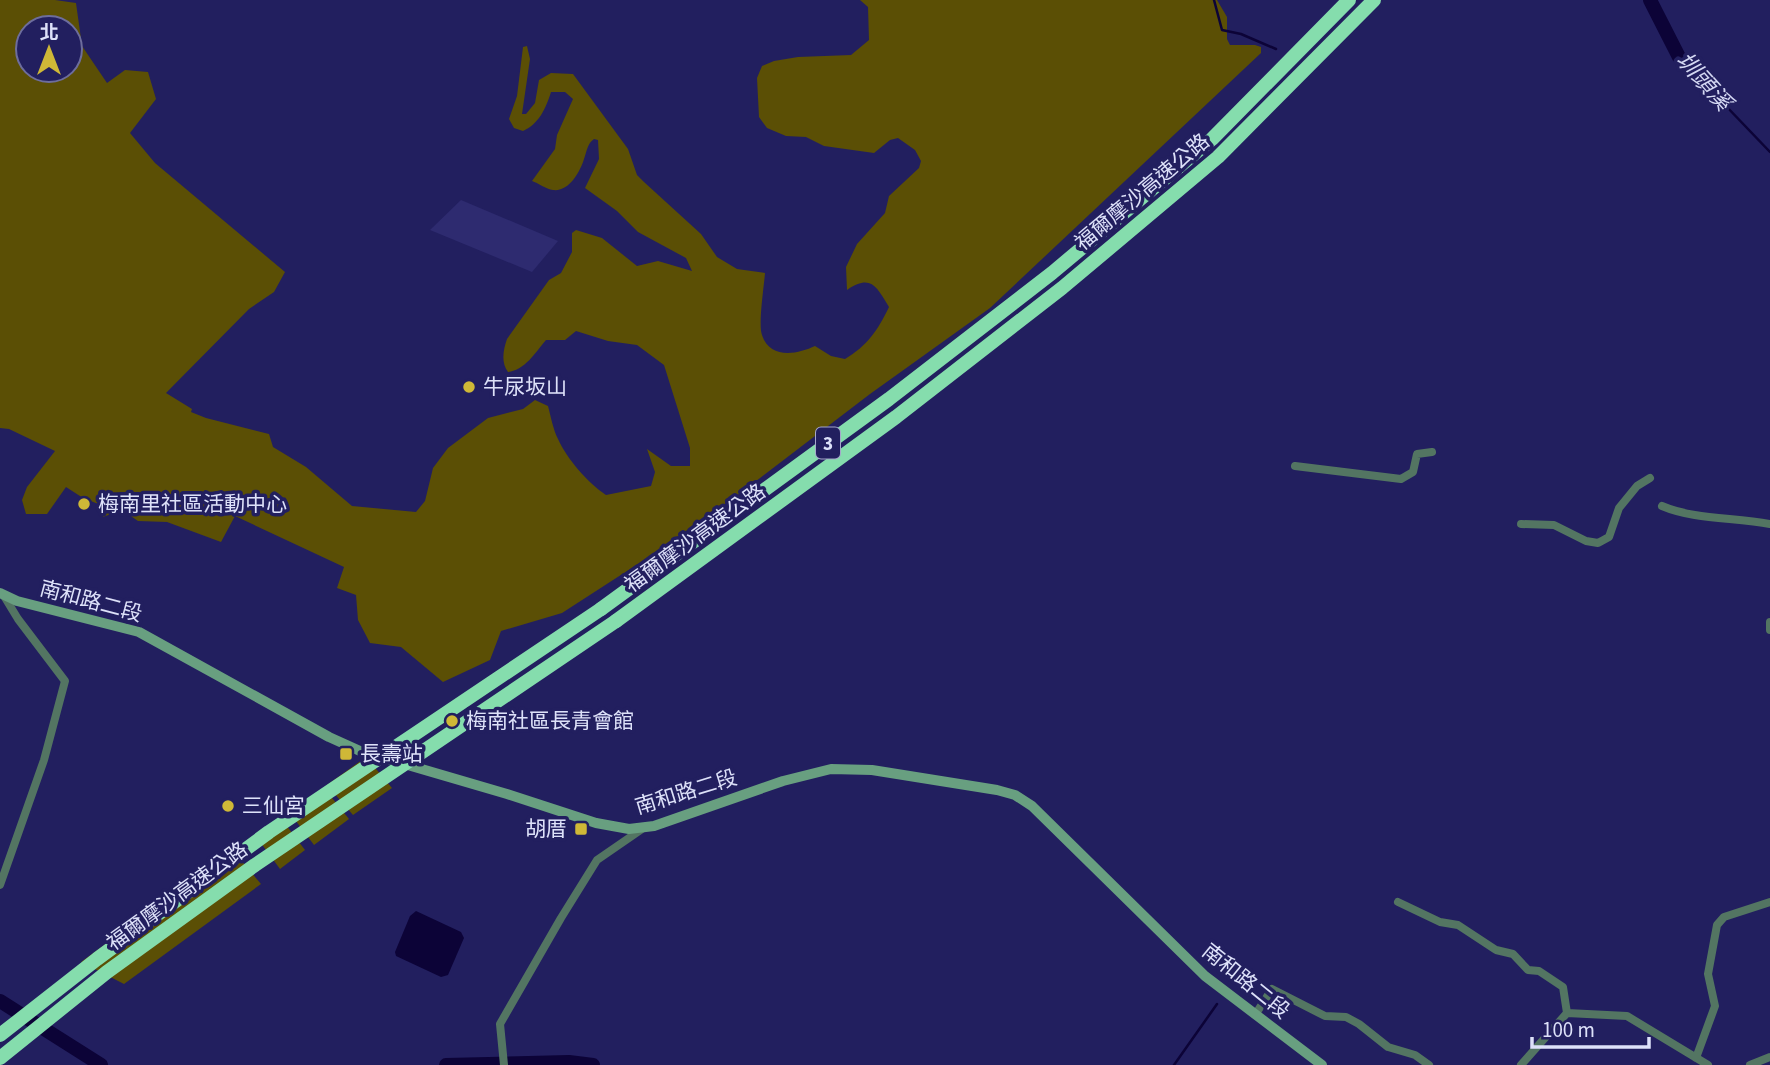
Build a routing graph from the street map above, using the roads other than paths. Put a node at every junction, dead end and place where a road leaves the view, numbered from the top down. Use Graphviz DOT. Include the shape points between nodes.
graph roads {
  1 [pos="1349,0"];
  2 [pos="1374,0"];
  3 [pos="1432,452"];
  4 [pos="1295,466"];
  5 [pos="1650,478"];
  6 [pos="1662,506"];
  7 [pos="1521,524"];
  8 [pos="1770,524"];
  9 [pos="2,594"];
  10 [pos="1770,622"];
  11 [pos="1770,630"];
  12 [pos="642,829"];
  13 [pos="0,884"];
  14 [pos="1398,902"];
  15 [pos="1770,902"];
  16 [pos="1567,1013"];
  17 [pos="1255,1015"];
  18 [pos="0,1035"];
  19 [pos="1770,1057"];
  20 [pos="0,1058"];
  21 [pos="1696,1058"];
  22 [pos="504,1065"];
  23 [pos="1322,1065"];
  24 [pos="1429,1065"];
  25 [pos="1521,1065"];
  26 [pos="1709,1065"];
  27 [pos="1750,1065"];
  1 -- 18 [label="highway, 福爾摩沙高速公路 / 3, bridge" via="1212,139 1052,273 888,399 601,609 269,832"];
  2 -- 20 [label="highway, 福爾摩沙高速公路 / 3, bridge" via="1218,157 1062,288 897,416 616,621 255,865 107,972"];
  3 -- 4 [label="street" via="1417,454 1413,472 1401,479"];
  5 -- 7 [label="street" via="1619,508 1609,537 1598,543 1554,525"];
  6 -- 8 [label="street" via="1679,513"];
  9 -- 12 [label="main road, 南和路二段" via="139,632 360,751 596,823"];
  9 -- 13 [label="street" via="65,681 44,760"];
  10 -- 11 [label="street"];
  12 -- 17 [label="main road, 南和路二段" via="831,769 872,770 1015,795 1039,812 1205,976"];
  12 -- 22 [label="street" via="597,860 500,1024"];
  14 -- 16 [label="street" via="1440,922 1458,925 1496,950 1513,954 1528,970 1539,971 1563,987"];
  15 -- 21 [label="street" via="1724,917 1717,925 1708,974 1715,1006"];
  16 -- 21 [label="street" via="1627,1016"];
  16 -- 25 [label="street"];
  17 -- 23 [label="main road, 南和路二段"];
  17 -- 24 [label="street" via="1272,989 1325,1016 1346,1017 1388,1047 1415,1055"];
  19 -- 27 [label="street"];
  21 -- 26 [label="street"];
}
